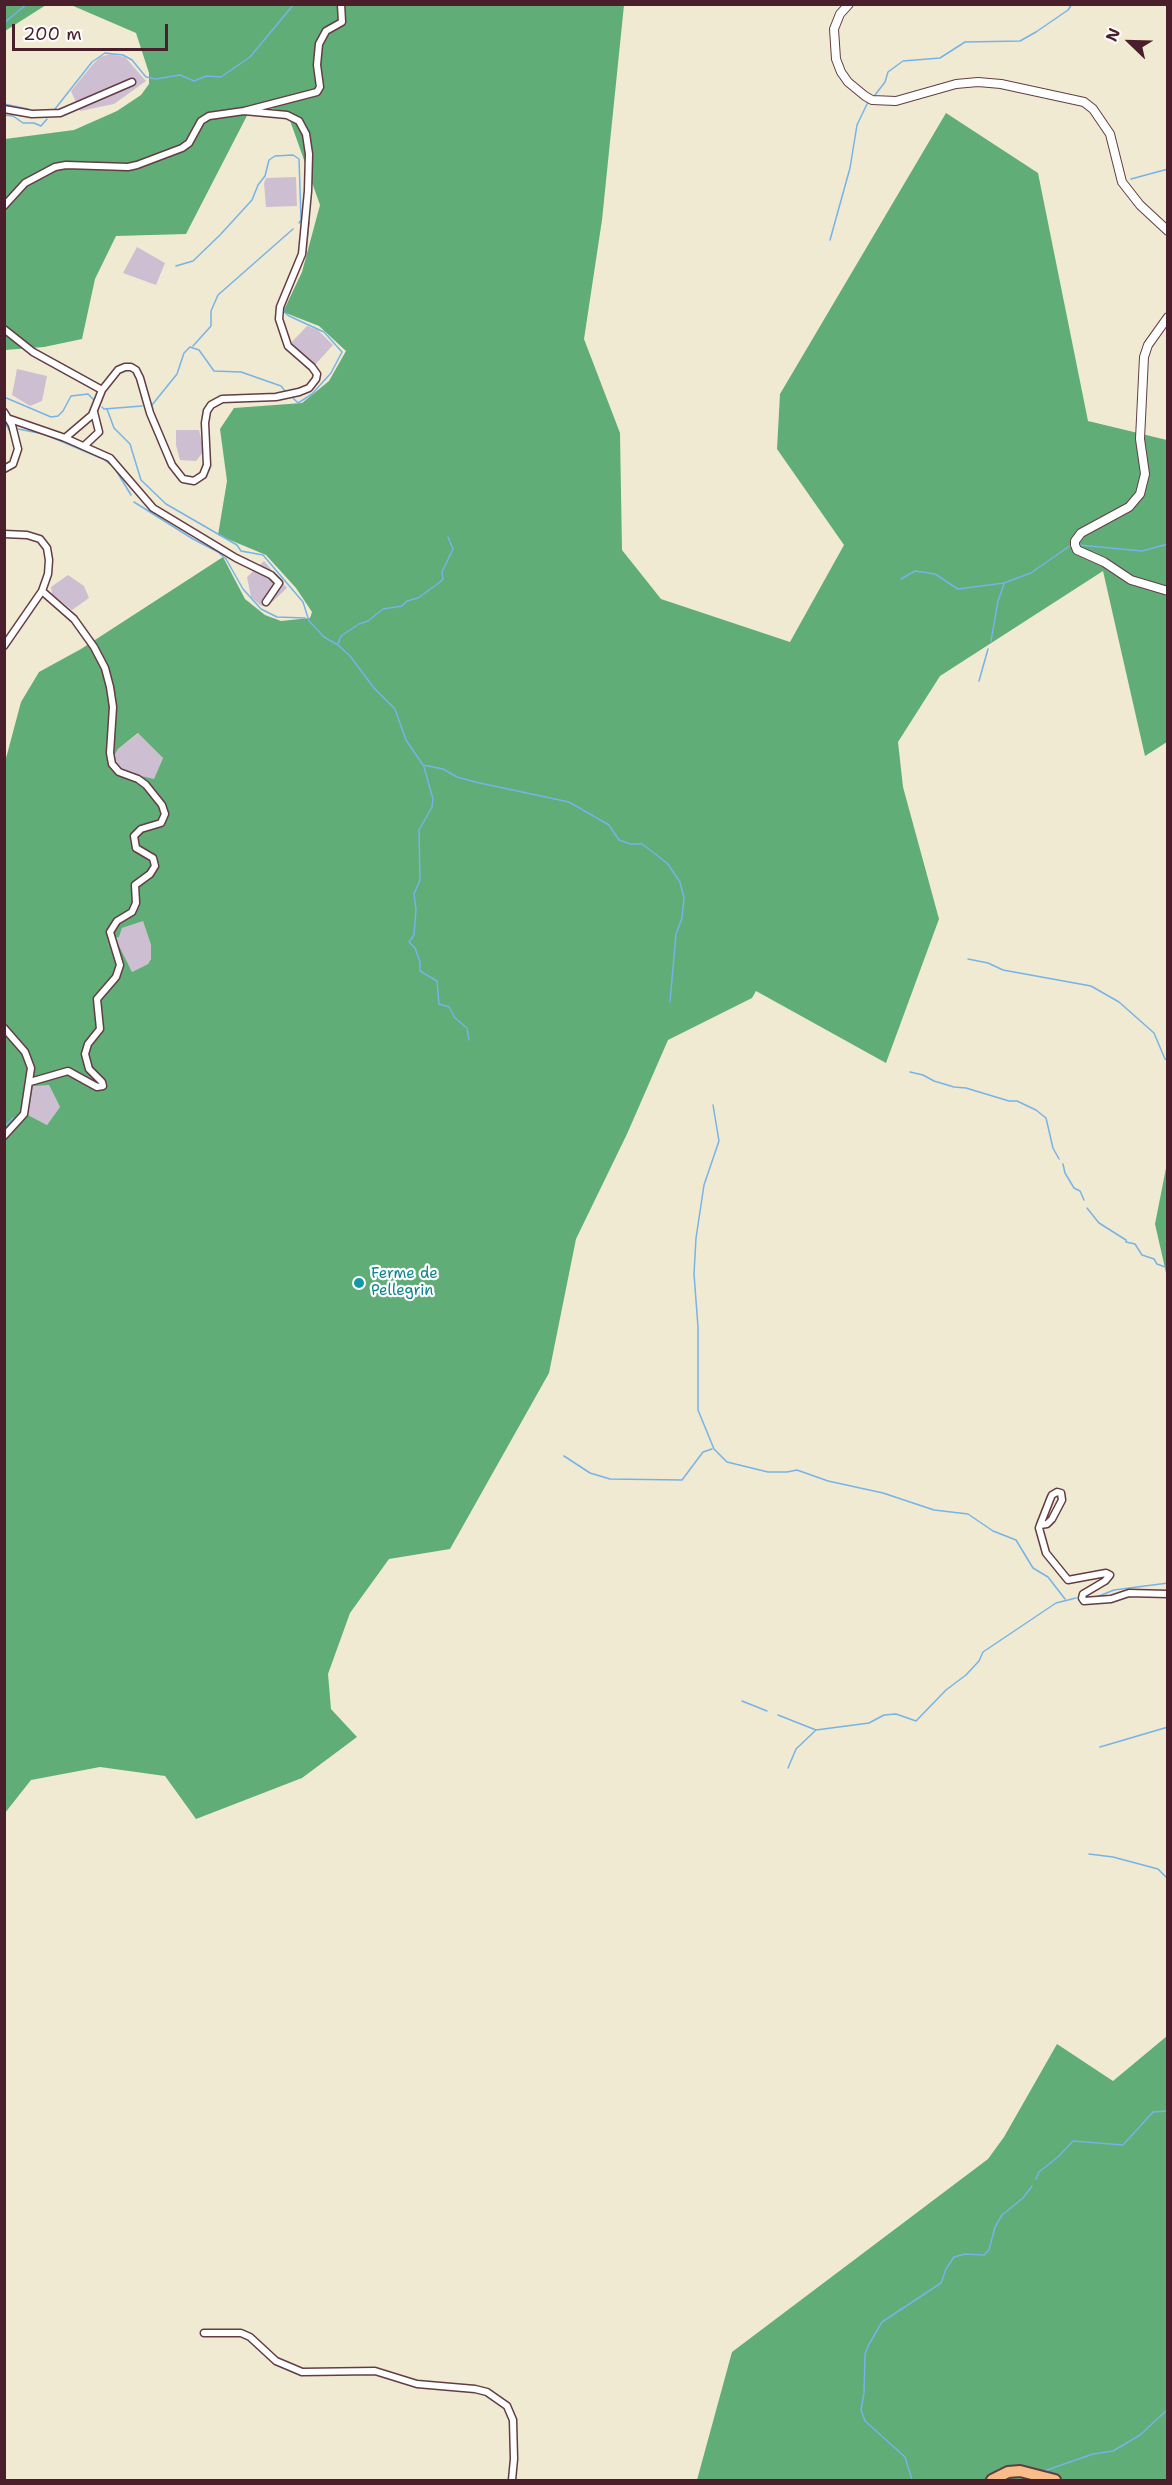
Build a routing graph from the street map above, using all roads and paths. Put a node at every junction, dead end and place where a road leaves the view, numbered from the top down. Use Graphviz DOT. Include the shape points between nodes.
graph roads {
  1 [pos="341,4"];
  2 [pos="849,4"];
  3 [pos="132,82"];
  4 [pos="4,109"];
  5 [pos="244,111"];
  6 [pos="4,206"];
  7 [pos="1167,231"];
  8 [pos="1167,317"];
  9 [pos="4,329"];
  10 [pos="102,390"];
  11 [pos="4,412"];
  12 [pos="94,412"];
  13 [pos="10,419"];
  14 [pos="65,438"];
  15 [pos="84,446"];
  16 [pos="4,469"];
  17 [pos="4,534"];
  18 [pos="42,591"];
  19 [pos="1167,591"];
  20 [pos="266,602"];
  21 [pos="4,646"];
  22 [pos="4,1028"];
  23 [pos="30,1082"];
  24 [pos="4,1136"];
  25 [pos="1040,1525"];
  26 [pos="1167,1594"];
  27 [pos="204,2333"];
  28 [pos="512,2481"];
  29 [pos="992,2481"];
  30 [pos="1055,2481"];
  1 -- 5 [label="street" via="342,22 326,31 319,44 319,89"];
  2 -- 7 [label="street" via="837,19 834,46 841,72 865,96 896,101 956,84 978,82 1084,102 1110,134 1122,182"];
  3 -- 4 [label="street" via="60,113"];
  5 -- 6 [label="street" via="209,116 182,148 137,165 55,167 25,183"];
  5 -- 10 [label="street" via="291,116 302,124 306,134 309,154 302,254 280,307 279,319 288,346 312,367 316,379 299,393 222,399 211,405 206,417 207,465 192,482 181,477 172,465 136,370 120,368"];
  8 -- 19 [label="street" via="1144,357 1140,439 1145,474 1140,494 1129,507 1077,536 1075,545 1077,550 1131,580"];
  9 -- 10 [label="street" via="33,352"];
  10 -- 12 [label="street"];
  11 -- 13 [label="street"];
  12 -- 14 [label="street"];
  12 -- 15 [label="street" via="99,432"];
  13 -- 14 [label="street"];
  13 -- 16 [label="street" via="18,452 13,464"];
  14 -- 15 [label="street"];
  15 -- 20 [label="street" via="112,460 153,508 271,575 279,584"];
  17 -- 18 [label="street" via="33,536 45,544 49,567"];
  18 -- 21 [label="street"];
  18 -- 23 [label="street" via="74,618 105,668 113,707 112,765 121,774 146,785 165,814 159,824 141,829 134,836 136,848 154,859 155,866 135,885 132,912 118,919 111,930 120,965 116,977 97,999 100,1029 88,1044 85,1056 89,1069 103,1086 97,1087 68,1071"];
  22 -- 23 [label="street" via="30,1060"];
  23 -- 24 [label="street" via="24,1114"];
  25 -- 25 [label="street" via="1052,1496 1060,1492 1062,1500 1052,1520"];
  25 -- 26 [label="street" via="1046,1552 1066,1579 1109,1574 1105,1581 1083,1594 1084,1601 1129,1593"];
  27 -- 28 [label="street" via="241,2332 276,2361 302,2372 375,2371 417,2384 475,2389 496,2396 507,2406 513,2422"];
  29 -- 30 [label="main road" via="1020,2470"];
}
